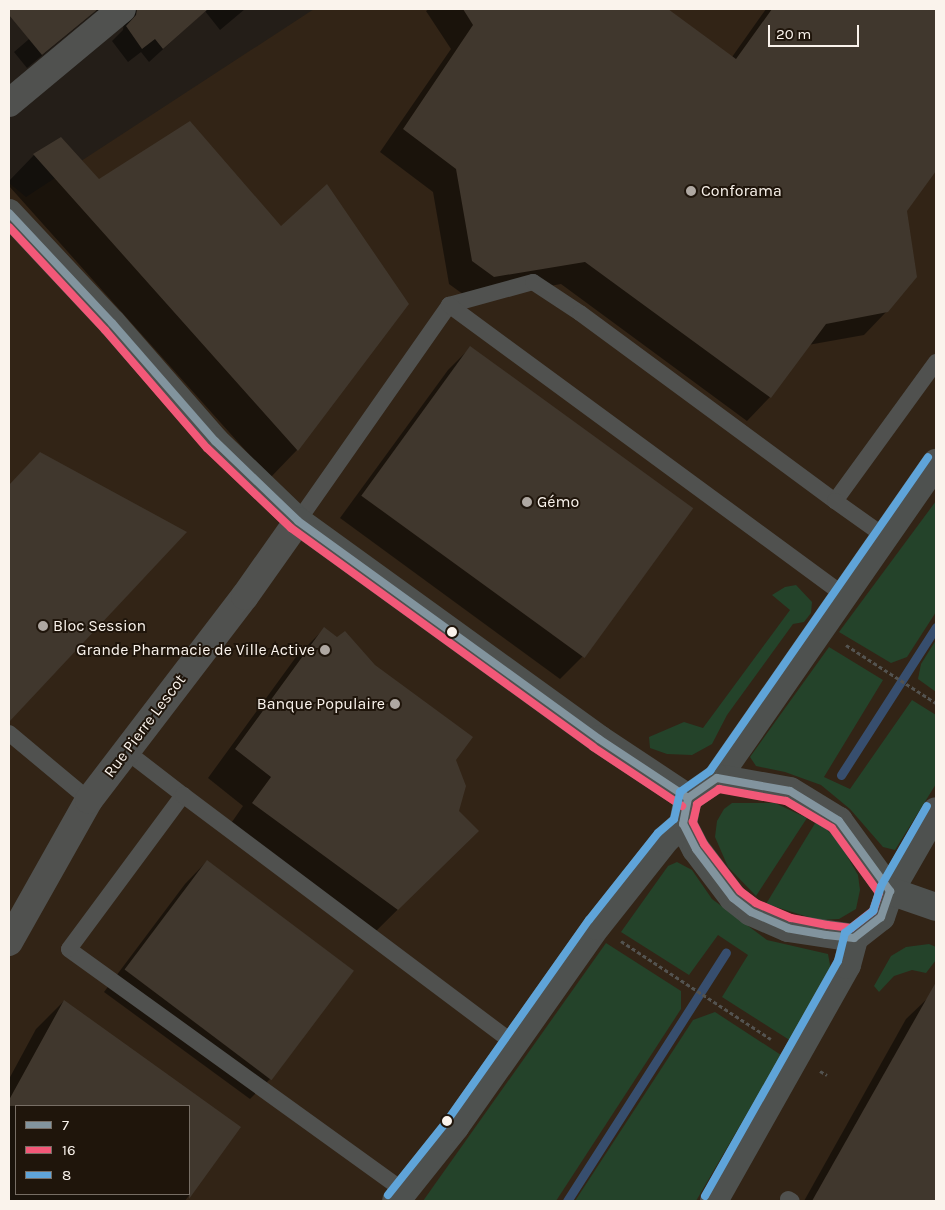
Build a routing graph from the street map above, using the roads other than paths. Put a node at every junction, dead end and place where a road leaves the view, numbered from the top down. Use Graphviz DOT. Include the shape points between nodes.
graph roads {
  1 [pos="122,9"];
  2 [pos="9,103"];
  3 [pos="9,213"];
  4 [pos="449,305"];
  5 [pos="936,362"];
  6 [pos="936,463"];
  7 [pos="835,501"];
  8 [pos="298,521"];
  9 [pos="884,536"];
  10 [pos="843,594"];
  11 [pos="9,733"];
  12 [pos="126,751"];
  13 [pos="717,778"];
  14 [pos="183,795"];
  15 [pos="89,800"];
  16 [pos="685,811"];
  17 [pos="936,811"];
  18 [pos="890,891"];
  19 [pos="936,907"];
  20 [pos="854,938"];
  21 [pos="9,942"];
  22 [pos="514,1044"];
  23 [pos="400,1196"];
  24 [pos="714,1201"];
  1 -- 2 [label="street"];
  3 -- 8 [label="main road" via="112,323 215,441"];
  4 -- 7 [label="lane" via="533,282 580,312"];
  4 -- 8 [label="lane"];
  4 -- 10 [label="lane"];
  5 -- 7 [label="lane"];
  6 -- 9 [label="main road"];
  7 -- 9 [label="lane"];
  8 -- 12 [label="street, Rue Pierre Lescot"];
  8 -- 16 [label="main road" via="599,739"];
  9 -- 10 [label="main road"];
  10 -- 13 [label="main road"];
  11 -- 15 [label="lane"];
  12 -- 14 [label="lane"];
  12 -- 15 [label="street, Rue Pierre Lescot"];
  13 -- 16 [label="main road"];
  13 -- 18 [label="main road" via="790,791 839,821"];
  14 -- 22 [label="lane"];
  14 -- 23 [label="lane" via="69,949"];
  15 -- 21 [label="street, Rue Pierre Lescot"];
  16 -- 20 [label="main road" via="696,849 733,898 750,912 788,928"];
  16 -- 22 [label="main road"];
  17 -- 18 [label="main road"];
  18 -- 19 [label="main road"];
  18 -- 20 [label="main road" via="881,917"];
  20 -- 24 [label="main road" via="847,965"];
  22 -- 23 [label="main road"];
}
